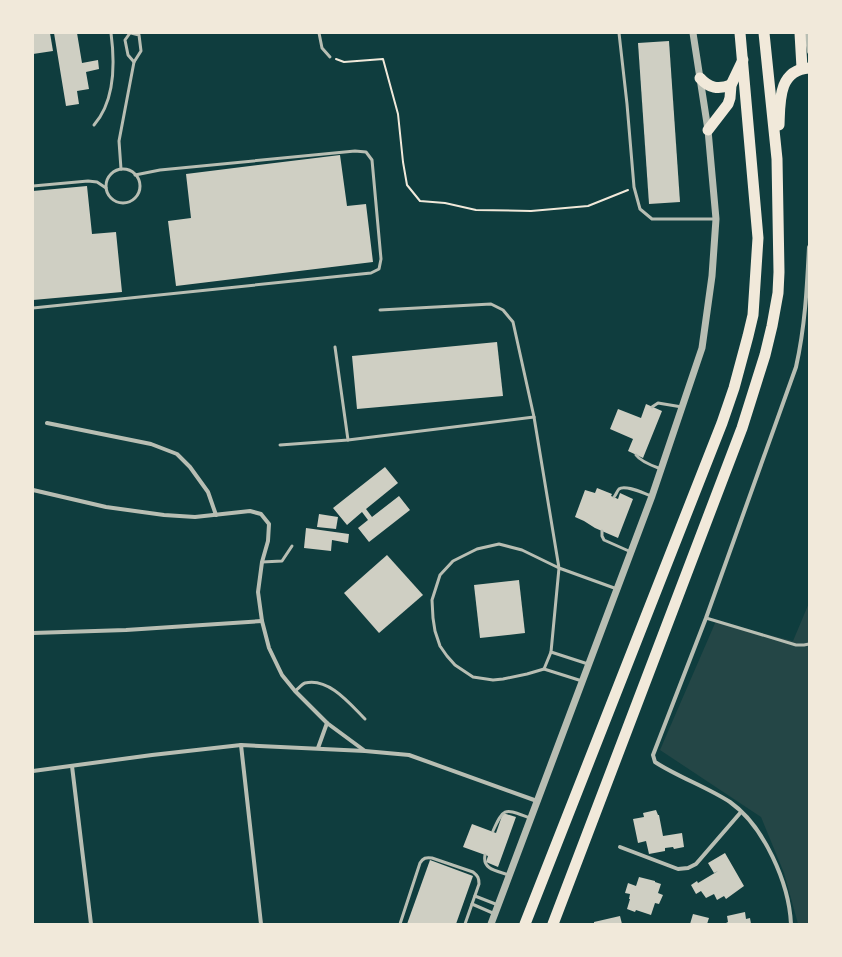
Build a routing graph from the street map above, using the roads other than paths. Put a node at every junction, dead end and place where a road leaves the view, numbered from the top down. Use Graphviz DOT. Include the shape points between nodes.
graph roads {
  1 [pos="111,33"];
  2 [pos="131,33"];
  3 [pos="319,33"];
  4 [pos="619,33"];
  5 [pos="693,33"];
  6 [pos="740,33"];
  7 [pos="764,33"];
  8 [pos="800,33"];
  9 [pos="806,33"];
  10 [pos="809,52"];
  11 [pos="330,57"];
  12 [pos="743,60"];
  13 [pos="134,62"];
  14 [pos="806,68"];
  15 [pos="700,78"];
  16 [pos="731,85"];
  17 [pos="94,125"];
  18 [pos="708,130"];
  19 [pos="777,160"];
  20 [pos="121,169"];
  21 [pos="135,175"];
  22 [pos="33,186"];
  23 [pos="106,188"];
  24 [pos="716,219"];
  25 [pos="809,247"];
  26 [pos="33,308"];
  27 [pos="380,310"];
  28 [pos="335,347"];
  29 [pos="652,407"];
  30 [pos="682,407"];
  31 [pos="534,417"];
  32 [pos="47,423"];
  33 [pos="348,440"];
  34 [pos="280,445"];
  35 [pos="636,455"];
  36 [pos="661,469"];
  37 [pos="33,490"];
  38 [pos="652,496"];
  39 [pos="614,497"];
  40 [pos="216,515"];
  41 [pos="602,531"];
  42 [pos="292,546"];
  43 [pos="631,552"];
  44 [pos="262,562"];
  45 [pos="559,568"];
  46 [pos="617,589"];
  47 [pos="706,618"];
  48 [pos="262,620"];
  49 [pos="33,634"];
  50 [pos="809,644"];
  51 [pos="551,652"];
  52 [pos="588,664"];
  53 [pos="544,669"];
  54 [pos="582,681"];
  55 [pos="295,691"];
  56 [pos="365,719"];
  57 [pos="327,723"];
  58 [pos="241,745"];
  59 [pos="318,748"];
  60 [pos="365,750"];
  61 [pos="72,766"];
  62 [pos="33,771"];
  63 [pos="537,801"];
  64 [pos="741,812"];
  65 [pos="530,818"];
  66 [pos="493,832"];
  67 [pos="620,847"];
  68 [pos="485,855"];
  69 [pos="509,875"];
  70 [pos="475,896"];
  71 [pos="472,904"];
  72 [pos="498,905"];
  73 [pos="495,914"];
  74 [pos="91,924"];
  75 [pos="261,924"];
  76 [pos="400,924"];
  77 [pos="465,924"];
  78 [pos="491,924"];
  79 [pos="525,924"];
  80 [pos="553,924"];
  81 [pos="791,924"];
  1 -- 17 [label="lane" via="113,71 104,108"];
  2 -- 13 [label="lane" via="125,40 128,55"];
  2 -- 13 [label="lane" via="139,35 141,51"];
  3 -- 11 [label="lane" via="322,48"];
  4 -- 24 [label="lane" via="634,187 640,209 652,219"];
  5 -- 15 [label="street"];
  6 -- 12 [label="highway"];
  7 -- 19 [label="highway"];
  8 -- 14 [label="highway"];
  9 -- 10 [label="street"];
  12 -- 16 [label="highway"];
  12 -- 79 [label="highway" via="758,238 752,315 744,355 722,423"];
  13 -- 20 [label="lane" via="119,141"];
  14 -- 19 [label="highway" via="791,74 780,96"];
  15 -- 16 [label="highway" via="706,85 713,87"];
  15 -- 18 [label="street"];
  16 -- 18 [label="highway" via="728,104"];
  18 -- 24 [label="street"];
  19 -- 80 [label="highway" via="779,272 777,300 765,355 742,428"];
  20 -- 21 [label="lane"];
  20 -- 23 [label="lane" via="108,178"];
  21 -- 23 [label="lane" via="139,190 134,199 124,203 114,200"];
  21 -- 26 [label="lane" via="160,170 366,152 372,160 381,259 379,269 371,273"];
  22 -- 23 [label="lane" via="88,181 98,182"];
  24 -- 30 [label="street" via="702,348"];
  25 -- 47 [label="street" via="806,308 796,368"];
  27 -- 31 [label="lane" via="491,304 503,310 513,322"];
  28 -- 33 [label="lane"];
  29 -- 30 [label="lane" via="658,402"];
  30 -- 36 [label="street"];
  31 -- 33 [label="lane"];
  31 -- 45 [label="lane"];
  32 -- 40 [label="street" via="151,444 177,454 208,492"];
  33 -- 34 [label="lane"];
  35 -- 36 [label="lane"];
  36 -- 38 [label="street"];
  37 -- 40 [label="street" via="106,507 164,515"];
  38 -- 39 [label="lane" via="622,487"];
  38 -- 43 [label="street"];
  40 -- 44 [label="street" via="250,511 261,514 269,524 268,541"];
  41 -- 43 [label="lane" via="604,540"];
  42 -- 44 [label="lane" via="282,561"];
  43 -- 46 [label="street"];
  44 -- 48 [label="street" via="258,592"];
  45 -- 46 [label="lane"];
  45 -- 51 [label="lane"];
  45 -- 53 [label="lane" via="522,550 499,544 477,549 452,561 440,575 432,600 434,624 440,646 455,665 473,677 493,680"];
  46 -- 52 [label="street"];
  47 -- 50 [label="lane" via="796,645"];
  47 -- 64 [label="street" via="653,755 655,762 729,802"];
  48 -- 49 [label="street"];
  48 -- 55 [label="street" via="269,648 282,675"];
  51 -- 52 [label="lane"];
  51 -- 53 [label="lane"];
  52 -- 54 [label="street"];
  53 -- 54 [label="lane"];
  54 -- 63 [label="street"];
  55 -- 56 [label="lane" via="304,683 320,683 336,690"];
  55 -- 57 [label="street"];
  57 -- 59 [label="street"];
  57 -- 60 [label="street"];
  58 -- 59 [label="street"];
  58 -- 61 [label="street"];
  58 -- 75 [label="street"];
  59 -- 60 [label="street"];
  60 -- 63 [label="street" via="409,755"];
  61 -- 62 [label="street"];
  61 -- 74 [label="street"];
  63 -- 65 [label="street"];
  64 -- 67 [label="street" via="696,864 688,868 678,869"];
  64 -- 81 [label="street" via="752,824 775,862 787,898"];
  65 -- 66 [label="lane" via="506,811 500,816"];
  65 -- 69 [label="street"];
  68 -- 69 [label="lane" via="486,866"];
  69 -- 72 [label="street"];
  70 -- 71 [label="lane"];
  70 -- 72 [label="lane"];
  70 -- 76 [label="lane" via="479,884 477,875 427,857 420,863"];
  71 -- 73 [label="lane"];
  71 -- 77 [label="lane"];
  72 -- 73 [label="street"];
  73 -- 78 [label="street"];
}
